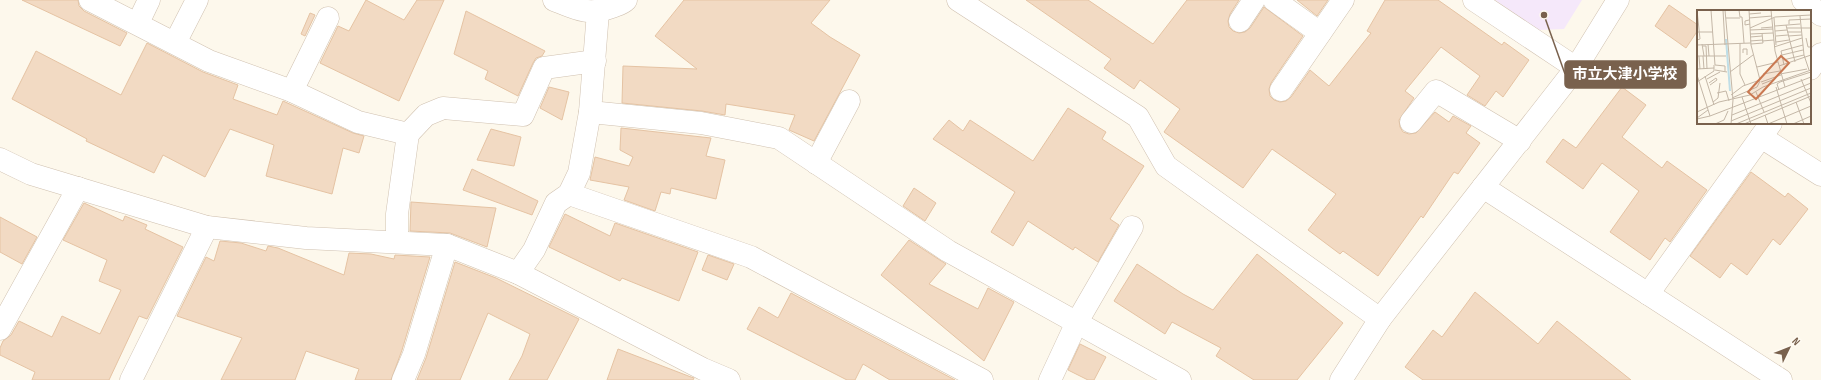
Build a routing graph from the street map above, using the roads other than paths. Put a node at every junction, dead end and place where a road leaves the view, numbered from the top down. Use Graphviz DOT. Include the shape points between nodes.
graph roads {
  1 [pos="90,0"];
  2 [pos="149,0"];
  3 [pos="197,0"];
  4 [pos="554,0"];
  5 [pos="626,0"];
  6 [pos="958,0"];
  7 [pos="1254,0"];
  8 [pos="1274,0"];
  9 [pos="1343,0"];
  10 [pos="1474,0"];
  11 [pos="1618,0"];
  12 [pos="1803,0"];
  13 [pos="598,12"];
  14 [pos="1821,15"];
  15 [pos="328,18"];
  16 [pos="1240,20"];
  17 [pos="138,23"];
  18 [pos="1320,34"];
  19 [pos="175,43"];
  20 [pos="1821,54"];
  21 [pos="594,61"];
  22 [pos="1576,68"];
  23 [pos="1811,68"];
  24 [pos="1281,90"];
  25 [pos="292,91"];
  26 [pos="849,101"];
  27 [pos="590,112"];
  28 [pos="1411,122"];
  29 [pos="1766,130"];
  30 [pos="408,134"];
  31 [pos="1520,141"];
  32 [pos="0,159"];
  33 [pos="816,163"];
  34 [pos="1821,175"];
  35 [pos="1483,187"];
  36 [pos="78,188"];
  37 [pos="568,194"];
  38 [pos="207,227"];
  39 [pos="1132,227"];
  40 [pos="397,242"];
  41 [pos="447,245"];
  42 [pos="518,273"];
  43 [pos="1648,294"];
  44 [pos="1380,319"];
  45 [pos="1078,322"];
  46 [pos="0,329"];
  47 [pos="701,374"];
  48 [pos="1168,377"];
  49 [pos="131,380"];
  50 [pos="403,380"];
  51 [pos="729,380"];
  52 [pos="982,380"];
  53 [pos="1050,380"];
  54 [pos="1341,380"];
  55 [pos="1781,380"];
  1 -- 17 [label="street"];
  2 -- 17 [label="street"];
  3 -- 19 [label="street"];
  4 -- 13 [label="street" via="578,9"];
  5 -- 13 [label="street"];
  6 -- 44 [label="street" via="1138,117 1166,166"];
  7 -- 16 [label="street"];
  8 -- 18 [label="street"];
  9 -- 18 [label="street"];
  10 -- 22 [label="street"];
  11 -- 22 [label="street"];
  12 -- 14 [label="street"];
  13 -- 21 [label="street"];
  15 -- 25 [label="street"];
  17 -- 19 [label="street"];
  18 -- 24 [label="street"];
  19 -- 25 [label="street" via="209,61"];
  20 -- 23 [label="street"];
  21 -- 27 [label="street"];
  21 -- 30 [label="street" via="544,68 523,115 443,108 426,115"];
  22 -- 31 [label="street"];
  25 -- 30 [label="street" via="358,122"];
  26 -- 33 [label="street"];
  27 -- 33 [label="street" via="701,123 779,138"];
  27 -- 37 [label="street" via="578,173"];
  28 -- 31 [label="street" via="1436,91"];
  29 -- 34 [label="street"];
  29 -- 43 [label="street"];
  30 -- 40 [label="street" via="397,214"];
  31 -- 35 [label="street"];
  32 -- 36 [label="street" via="30,174"];
  33 -- 45 [label="street" via="948,251"];
  35 -- 43 [label="street"];
  35 -- 44 [label="street"];
  36 -- 38 [label="street"];
  36 -- 46 [label="street"];
  37 -- 42 [label="street" via="556,203 534,250"];
  37 -- 52 [label="street" via="751,257"];
  38 -- 40 [label="street" via="306,238"];
  38 -- 49 [label="street"];
  39 -- 45 [label="street"];
  40 -- 41 [label="street"];
  41 -- 42 [label="street"];
  41 -- 50 [label="street" via="414,354"];
  42 -- 47 [label="street"];
  43 -- 55 [label="street"];
  44 -- 54 [label="street"];
  45 -- 48 [label="street"];
  45 -- 53 [label="street"];
  47 -- 51 [label="street"];
}
